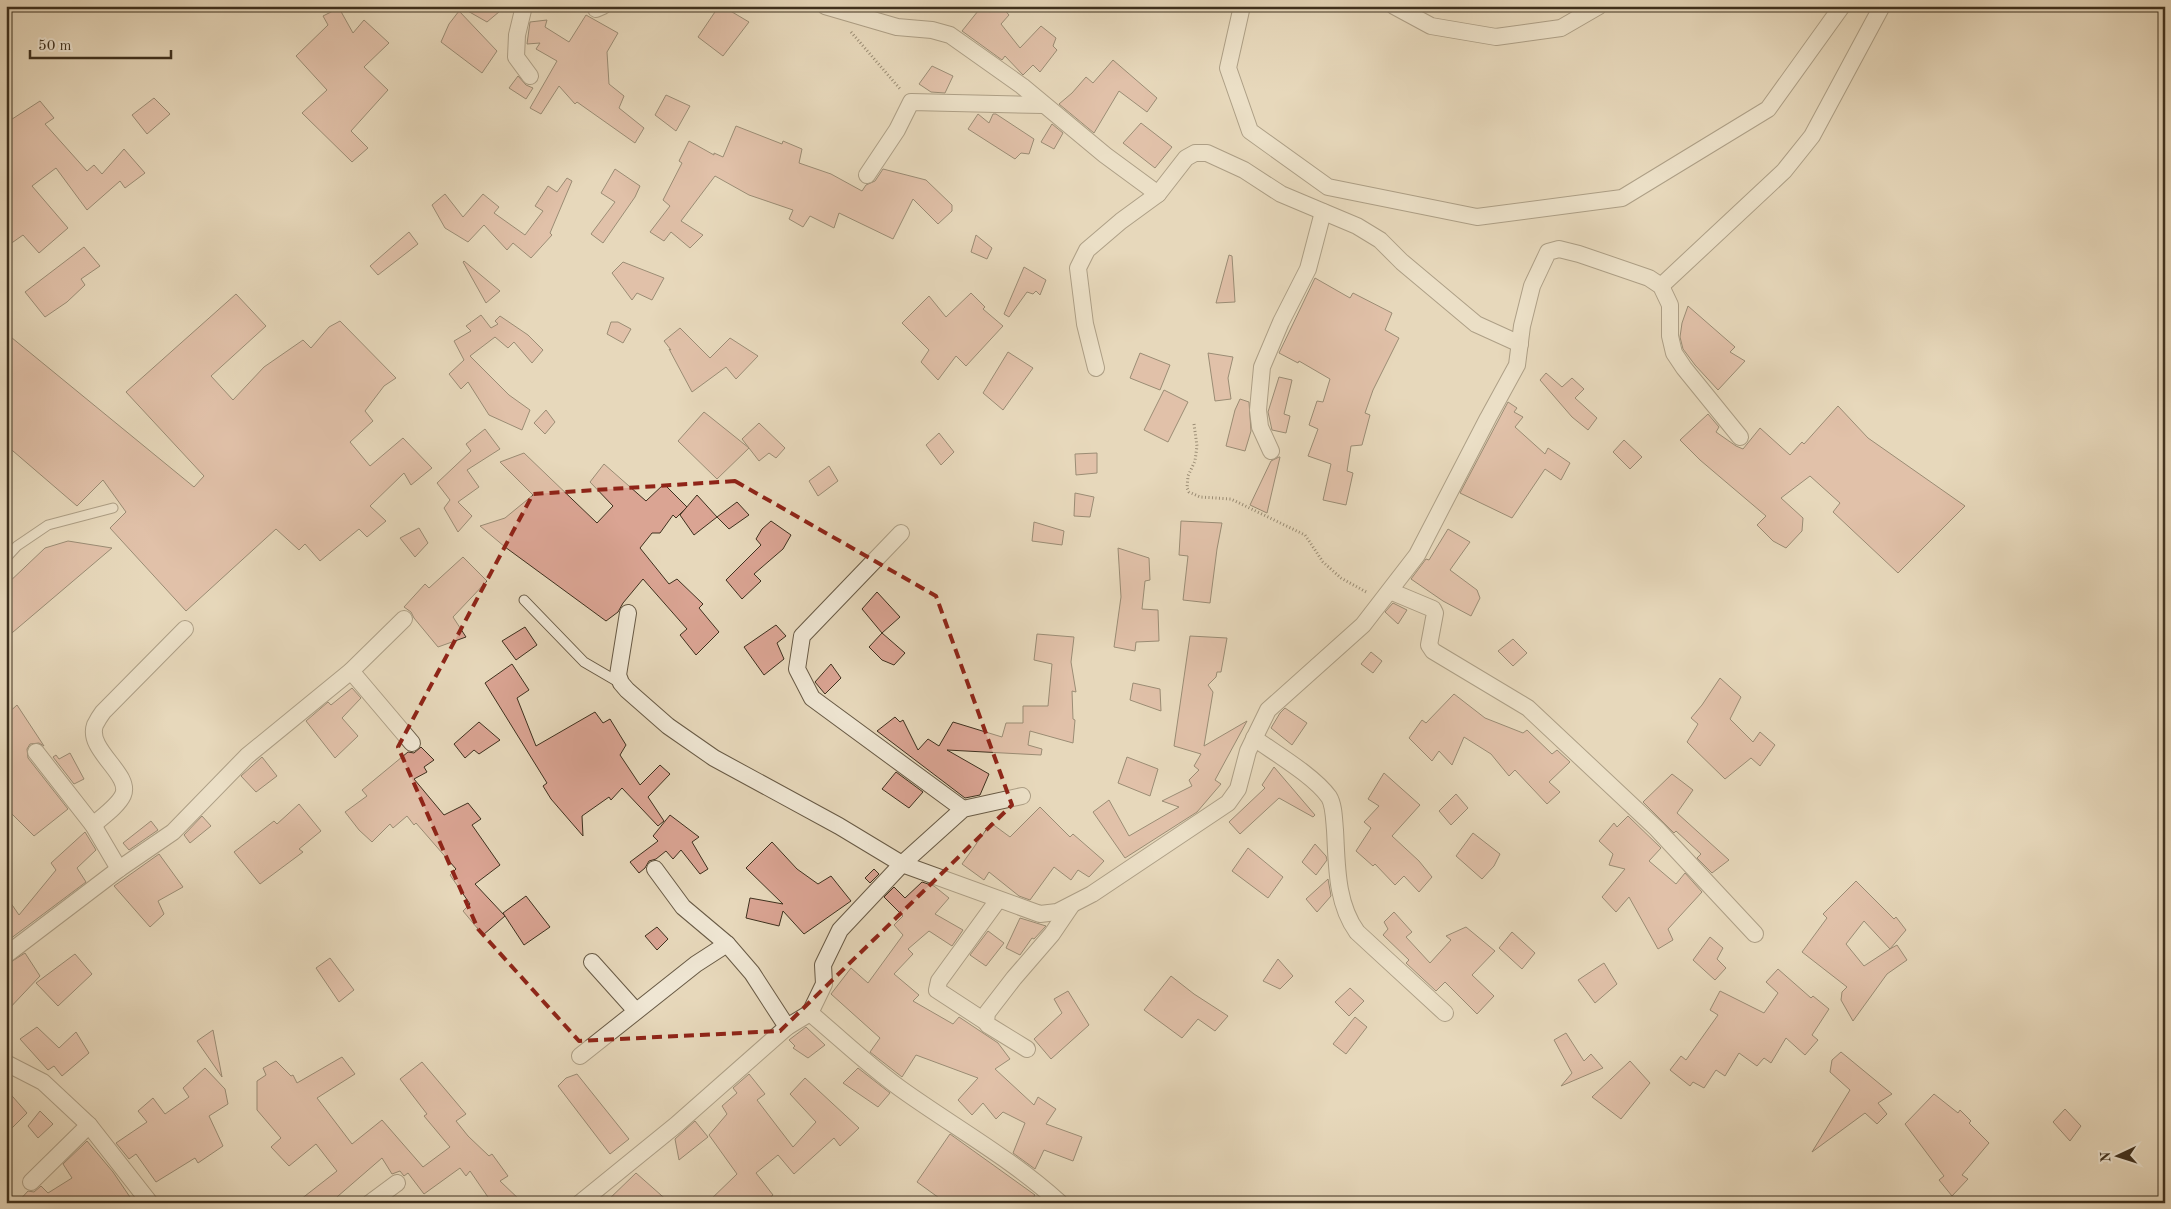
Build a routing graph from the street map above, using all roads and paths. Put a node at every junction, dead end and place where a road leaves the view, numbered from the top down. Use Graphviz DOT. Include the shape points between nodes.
graph roads {
  1 [pos="524,6"];
  2 [pos="825,6"];
  3 [pos="1242,6"];
  4 [pos="1394,6"];
  5 [pos="1599,6"];
  6 [pos="1842,6"];
  7 [pos="1882,6"];
  8 [pos="850,31"];
  9 [pos="530,76"];
  10 [pos="911,102"];
  11 [pos="1043,105"];
  12 [pos="867,175"];
  13 [pos="1158,194"];
  14 [pos="1323,212"];
  15 [pos="1661,286"];
  16 [pos="1520,344"];
  17 [pos="1096,368"];
  18 [pos="1194,424"];
  19 [pos="1740,437"];
  20 [pos="1271,451"];
  21 [pos="113,508"];
  22 [pos="901,533"];
  23 [pos="6,558"];
  24 [pos="1386,596"];
  25 [pos="524,600"];
  26 [pos="628,613"];
  27 [pos="404,619"];
  28 [pos="185,629"];
  29 [pos="351,671"];
  30 [pos="620,683"];
  31 [pos="1254,738"];
  32 [pos="412,743"];
  33 [pos="36,752"];
  34 [pos="1022,796"];
  35 [pos="963,809"];
  36 [pos="93,825"];
  37 [pos="902,864"];
  38 [pos="119,869"];
  39 [pos="655,869"];
  40 [pos="998,900"];
  41 [pos="1071,906"];
  42 [pos="1755,934"];
  43 [pos="727,944"];
  44 [pos="6,955"];
  45 [pos="592,962"];
  46 [pos="636,1011"];
  47 [pos="810,1013"];
  48 [pos="1444,1013"];
  49 [pos="986,1022"];
  50 [pos="787,1027"];
  51 [pos="1027,1049"];
  52 [pos="580,1056"];
  53 [pos="6,1063"];
  54 [pos="89,1125"];
  55 [pos="31,1182"];
  56 [pos="397,1183"];
  57 [pos="150,1203"];
  58 [pos="370,1203"];
  59 [pos="580,1203"];
  60 [pos="1060,1203"];
  1 -- 9 [label="street" via="516,56"];
  2 -- 11 [label="street" via="897,28 932,30 950,35 1022,86"];
  3 -- 6 [label="street" via="1228,68 1250,131 1328,187 1477,217 1622,198 1768,109"];
  4 -- 5 [label="street" via="1431,26 1496,37 1561,28"];
  7 -- 15 [label="street" via="1812,136 1784,171"];
  8 -- 10 [label="path"];
  10 -- 11 [label="street"];
  10 -- 12 [label="street"];
  11 -- 13 [label="street"];
  13 -- 14 [label="street" via="1186,158 1194,153 1207,153 1244,170 1281,194"];
  13 -- 17 [label="street" via="1087,250 1078,268 1085,324"];
  14 -- 16 [label="street" via="1380,240 1476,324"];
  14 -- 20 [label="street" via="1308,269 1262,367 1258,410 1260,427"];
  15 -- 16 [label="street" via="1649,278 1579,254 1559,249 1548,252 1532,286"];
  15 -- 19 [label="street" via="1670,305 1670,336 1674,353"];
  16 -- 24 [label="street" via="1517,366 1417,555"];
  18 -- 24 [label="path" via="1197,446 1188,476 1189,492 1200,497 1231,499 1305,535 1323,562 1335,572"];
  21 -- 23 [label="lane" via="48,525 17,546"];
  22 -- 35 [label="street" via="802,636 798,670 812,698"];
  24 -- 31 [label="street" via="1363,625 1268,710"];
  24 -- 42 [label="street" via="1433,609 1429,645 1433,651 1528,708 1657,829"];
  25 -- 30 [label="lane" via="584,662"];
  26 -- 30 [label="street" via="618,675"];
  27 -- 29 [label="street"];
  28 -- 36 [label="street" via="103,712 94,727 96,742 122,780 125,790 123,797"];
  29 -- 32 [label="street"];
  29 -- 38 [label="street" via="247,756 173,832"];
  30 -- 37 [label="street" via="668,726 714,758"];
  31 -- 41 [label="street" via="1238,789 1228,804"];
  31 -- 48 [label="street" via="1319,785 1330,798 1342,902 1347,918 1357,932"];
  33 -- 36 [label="street"];
  34 -- 35 [label="street"];
  35 -- 37 [label="street"];
  36 -- 38 [label="street"];
  37 -- 40 [label="street"];
  37 -- 47 [label="street" via="840,930 824,965 824,984"];
  38 -- 44 [label="street"];
  39 -- 43 [label="street" via="684,907"];
  40 -- 41 [label="street" via="1040,914"];
  40 -- 49 [label="street" via="939,981 937,990"];
  41 -- 49 [label="street" via="987,1013"];
  43 -- 46 [label="street"];
  43 -- 50 [label="street" via="752,974"];
  45 -- 46 [label="street"];
  46 -- 52 [label="street"];
  47 -- 50 [label="street"];
  47 -- 60 [label="street" via="900,1089 1038,1182"];
  49 -- 51 [label="street"];
  50 -- 59 [label="street" via="676,1126"];
  53 -- 54 [label="street" via="43,1082"];
  54 -- 55 [label="street"];
  54 -- 57 [label="street"];
  56 -- 58 [label="street"];
}
